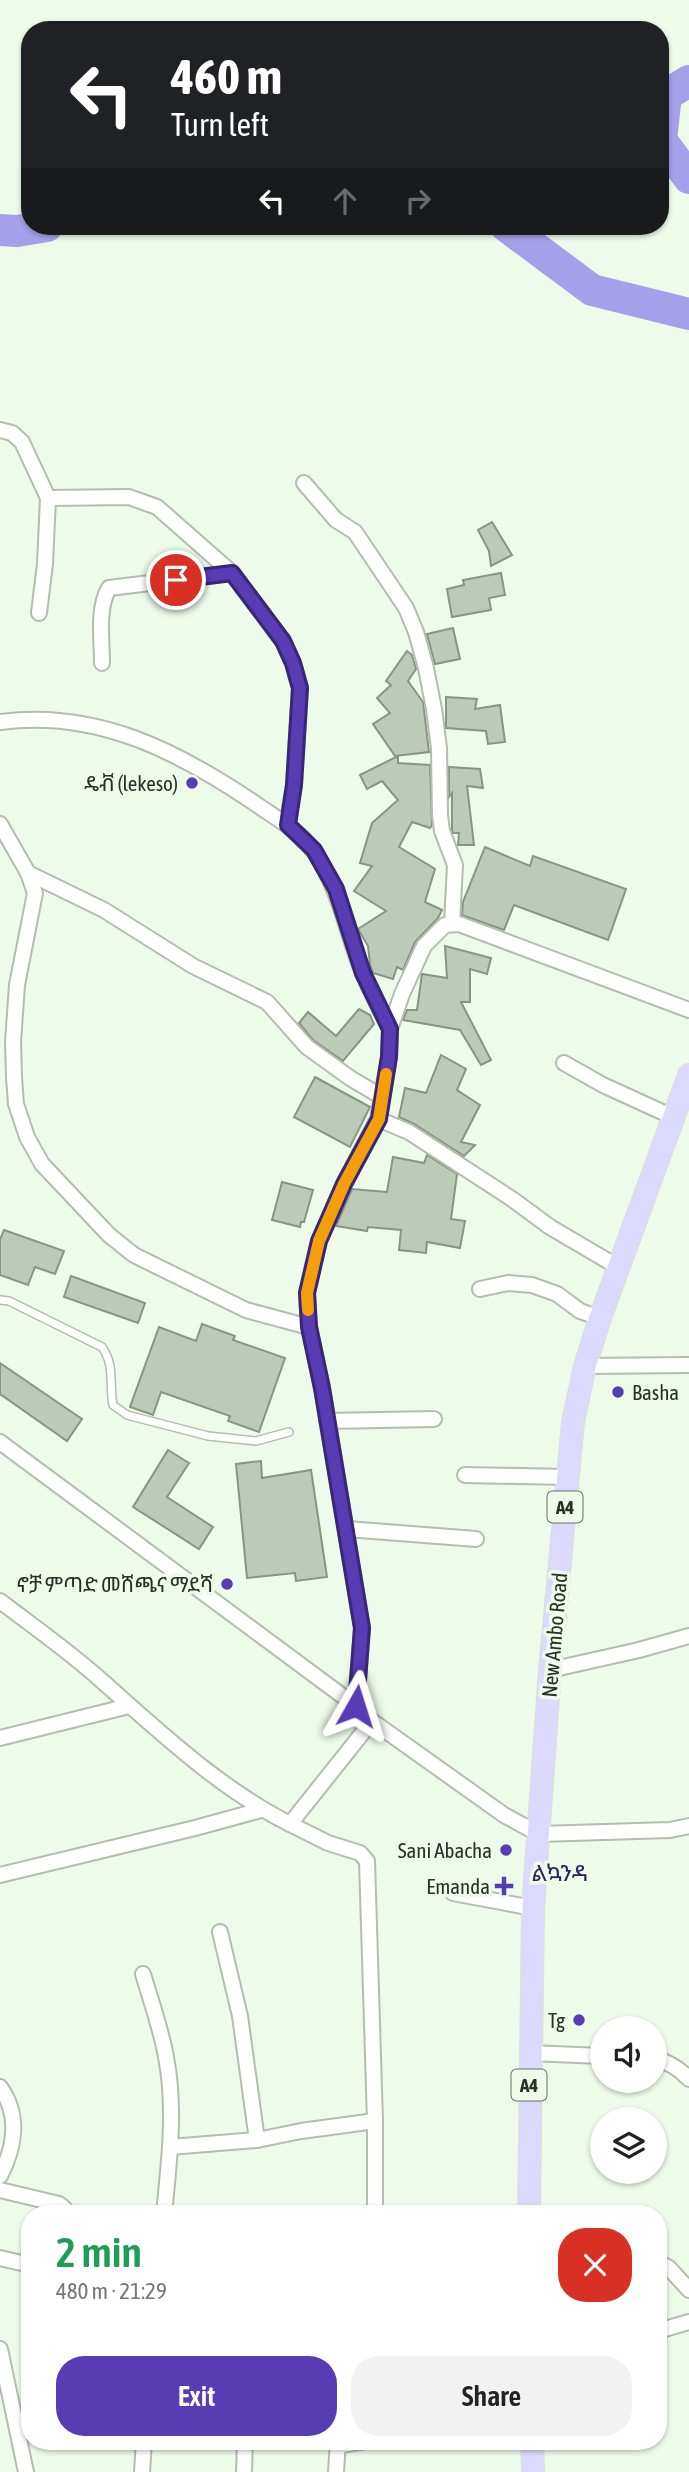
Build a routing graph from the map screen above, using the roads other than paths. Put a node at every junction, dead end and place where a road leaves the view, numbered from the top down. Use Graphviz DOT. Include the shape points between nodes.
graph roads {
  1 [pos="0,430"];
  2 [pos="304,483"];
  3 [pos="48,498"];
  4 [pos="232,573"];
  5 [pos="39,613"];
  6 [pos="102,663"];
  7 [pos="0,722"];
  8 [pos="0,824"];
  9 [pos="288,825"];
  10 [pos="28,873"];
  11 [pos="452,924"];
  12 [pos="689,1010"];
  13 [pos="390,1029"];
  14 [pos="564,1063"];
  15 [pos="689,1075"];
  16 [pos="382,1097"];
  17 [pos="673,1117"];
  18 [pos="379,1119"];
  19 [pos="618,1267"];
  20 [pos="480,1289"];
  21 [pos="0,1300"];
  22 [pos="600,1318"];
  23 [pos="309,1327"];
  24 [pos="689,1365"];
  25 [pos="585,1366"];
  26 [pos="434,1419"];
  27 [pos="327,1421"];
  28 [pos="289,1432"];
  29 [pos="0,1442"];
  30 [pos="465,1475"];
  31 [pos="567,1476"];
  32 [pos="346,1529"];
  33 [pos="476,1539"];
  34 [pos="0,1601"];
  35 [pos="689,1636"];
  36 [pos="550,1670"];
  37 [pos="128,1706"];
  38 [pos="356,1706"];
  39 [pos="372,1721"];
  40 [pos="0,1738"];
  41 [pos="261,1810"];
  42 [pos="290,1824"];
  43 [pos="689,1826"];
  44 [pos="539,1834"];
  45 [pos="0,1875"];
  46 [pos="453,1893"];
  47 [pos="533,1908"];
  48 [pos="220,1932"];
  49 [pos="143,1974"];
  50 [pos="529,2053"];
  51 [pos="590,2056"];
  52 [pos="667,2062"];
  53 [pos="689,2079"];
  54 [pos="0,2087"];
  55 [pos="375,2121"];
  56 [pos="257,2140"];
  57 [pos="170,2147"];
  58 [pos="0,2176"];
  59 [pos="0,2190"];
  60 [pos="60,2205"];
  61 [pos="165,2205"];
  62 [pos="375,2205"];
  63 [pos="529,2205"];
  64 [pos="0,2258"];
  65 [pos="21,2263"];
  66 [pos="667,2267"];
  67 [pos="689,2290"];
  68 [pos="689,2322"];
  69 [pos="667,2328"];
  70 [pos="0,2349"];
  71 [pos="21,2448"];
  72 [pos="21,2450"];
  73 [pos="143,2450"];
  74 [pos="245,2450"];
  75 [pos="338,2450"];
  76 [pos="532,2450"];
  77 [pos="26,2472"];
  78 [pos="142,2472"];
  79 [pos="244,2472"];
  80 [pos="336,2472"];
  81 [pos="533,2472"];
  1 -- 3 [label="street" via="22,442"];
  2 -- 11 [label="street" via="336,520 355,532 406,608 416,632 434,709 442,831 455,865"];
  3 -- 4 [label="street" via="129,497 156,507"];
  3 -- 5 [label="street"];
  4 -- 6 [label="street" via="109,588 102,618"];
  4 -- 9 [label="street" via="283,641 300,688"];
  7 -- 9 [label="street" via="49,721 120,732 210,773"];
  8 -- 10 [label="street"];
  9 -- 13 [label="street" via="314,850 336,889 363,973"];
  10 -- 16 [label="street" via="104,910 192,966 267,1002 307,1047"];
  10 -- 23 [label="street" via="34,893 17,985 14,1077 16,1104 42,1164 108,1235 134,1255 246,1310"];
  11 -- 12 [label="street"];
  11 -- 13 [label="street" via="445,925 424,946"];
  13 -- 16 [label="street"];
  14 -- 17 [label="street"];
  15 -- 17 [label="main road, New Ambo Road / A4"];
  16 -- 18 [label="street"];
  17 -- 19 [label="main road, New Ambo Road / A4"];
  18 -- 19 [label="street" via="409,1132"];
  18 -- 23 [label="street" via="319,1241 307,1293"];
  19 -- 22 [label="main road, New Ambo Road / A4"];
  20 -- 22 [label="street" via="508,1283 532,1285"];
  21 -- 28 [label="lane" via="102,1347 111,1366 113,1405 127,1415 208,1436 256,1441"];
  22 -- 25 [label="main road, New Ambo Road / A4"];
  23 -- 27 [label="street"];
  24 -- 25 [label="street"];
  25 -- 31 [label="main road, New Ambo Road / A4"];
  26 -- 27 [label="street"];
  27 -- 32 [label="street"];
  29 -- 38 [label="street"];
  30 -- 31 [label="street"];
  31 -- 36 [label="main road, New Ambo Road / A4"];
  32 -- 33 [label="street"];
  32 -- 38 [label="street" via="362,1628"];
  34 -- 37 [label="street"];
  35 -- 36 [label="street"];
  36 -- 44 [label="main road, New Ambo Road / A4"];
  37 -- 40 [label="street"];
  37 -- 41 [label="street"];
  38 -- 39 [label="street"];
  39 -- 42 [label="street"];
  39 -- 44 [label="street" via="503,1815"];
  41 -- 42 [label="street"];
  41 -- 45 [label="street"];
  42 -- 55 [label="street" via="360,1853 367,1861"];
  43 -- 44 [label="street"];
  44 -- 47 [label="main road, New Ambo Road / A4"];
  46 -- 47 [label="street"];
  47 -- 50 [label="main road, New Ambo Road / A4"];
  48 -- 56 [label="street" via="240,2016"];
  49 -- 57 [label="street" via="166,2057"];
  50 -- 51 [label="street"];
  50 -- 63 [label="main road, New Ambo Road / A4"];
  52 -- 53 [label="street"];
  54 -- 58 [label="street" via="12,2111 14,2130 10,2156"];
  55 -- 56 [label="street"];
  55 -- 62 [label="street"];
  56 -- 57 [label="street"];
  57 -- 61 [label="street"];
  59 -- 60 [label="street"];
  64 -- 65 [label="street"];
  66 -- 67 [label="street"];
  68 -- 69 [label="street"];
  70 -- 71 [label="street"];
  72 -- 77 [label="street"];
  73 -- 78 [label="street"];
  74 -- 79 [label="street"];
  75 -- 80 [label="street"];
  76 -- 81 [label="main road"];
}
